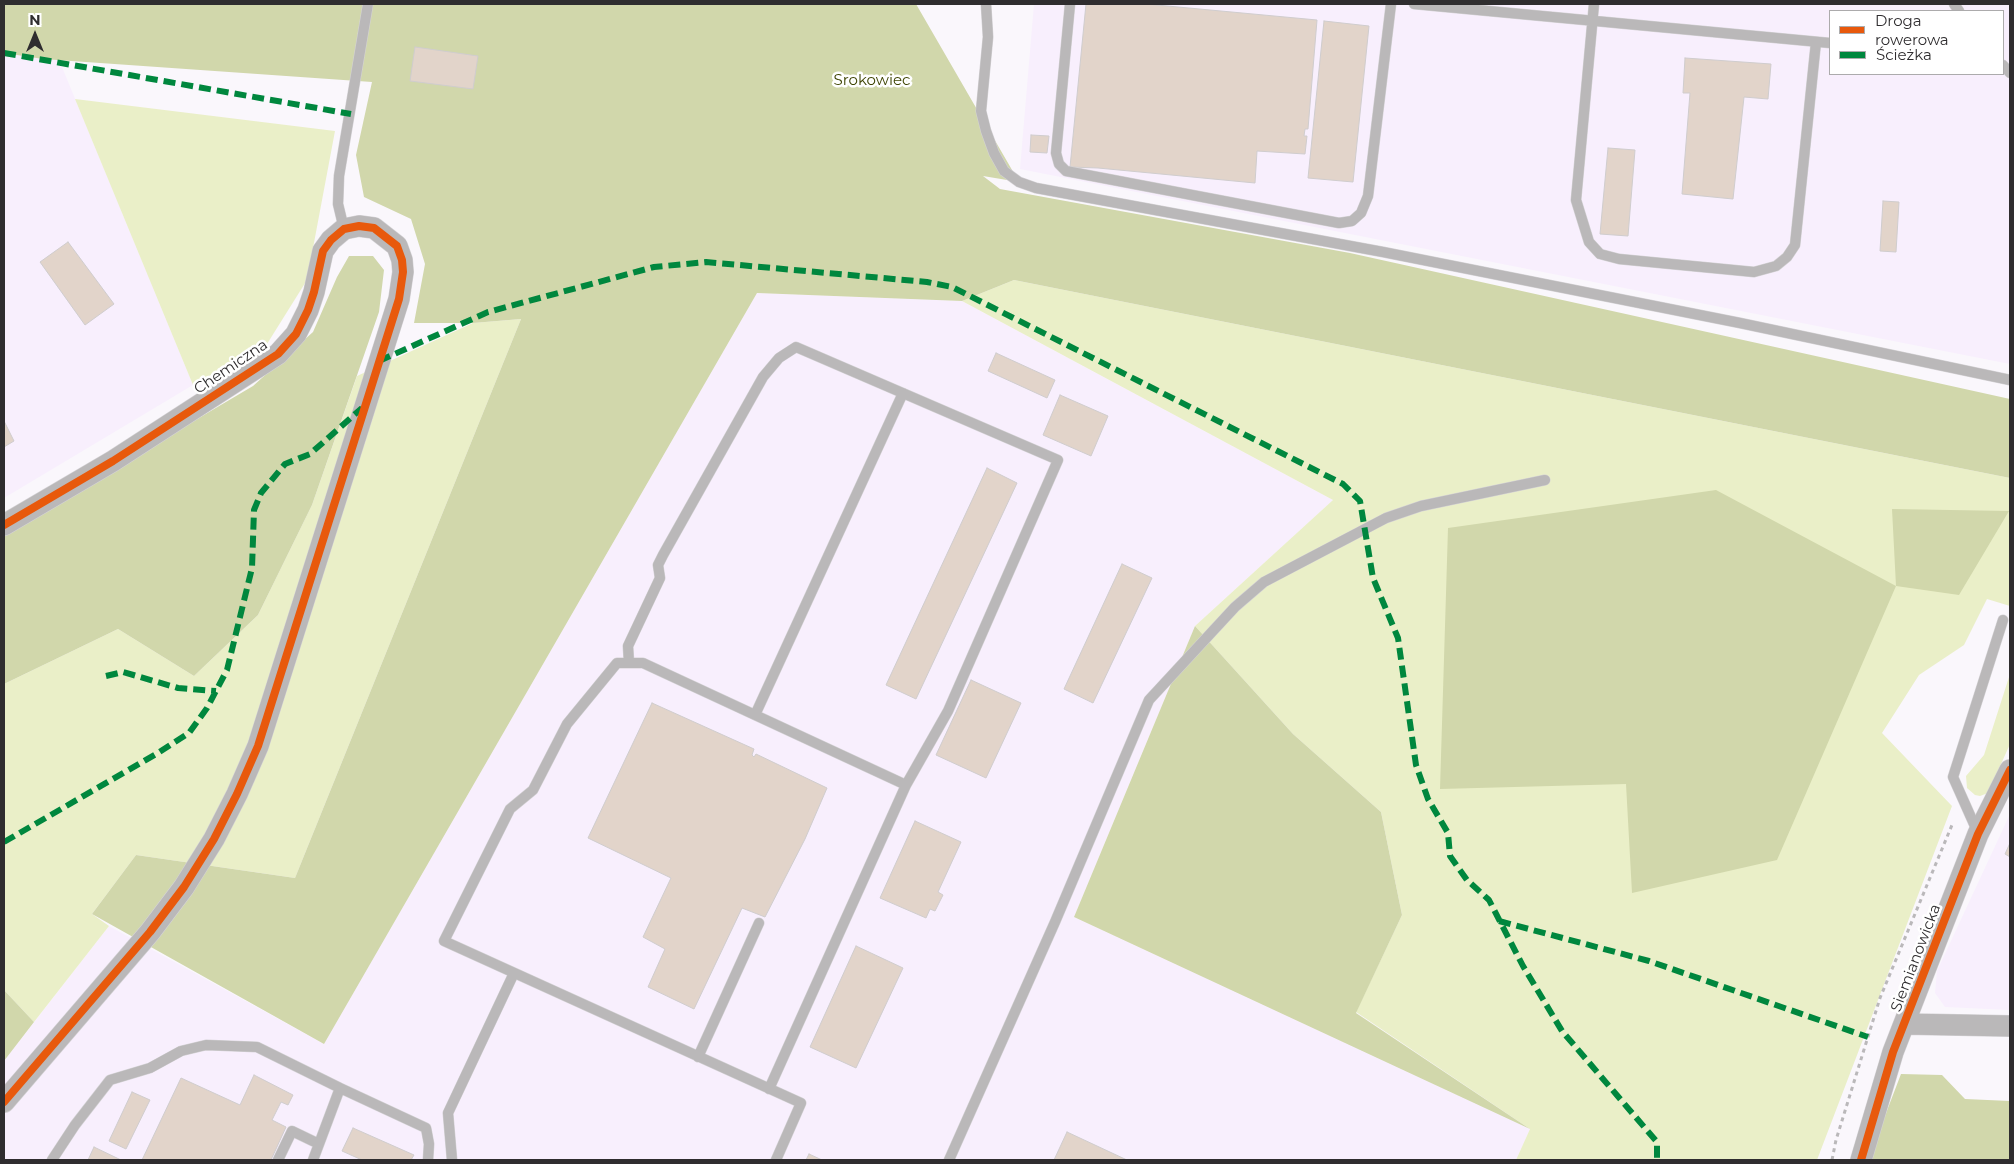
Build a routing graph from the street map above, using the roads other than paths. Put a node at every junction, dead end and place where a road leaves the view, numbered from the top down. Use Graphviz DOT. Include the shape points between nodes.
graph roads {
  1 [pos="368,4"];
  2 [pos="986,4"];
  3 [pos="1070,4"];
  4 [pos="1391,4"];
  5 [pos="1414,4"];
  6 [pos="1594,4"];
  7 [pos="1592,20"];
  8 [pos="1816,42"];
  9 [pos="1829,43"];
  10 [pos="344,229"];
  11 [pos="2010,380"];
  12 [pos="902,393"];
  13 [pos="1545,480"];
  14 [pos="4,525"];
  15 [pos="2003,620"];
  16 [pos="629,663"];
  17 [pos="755,715"];
  18 [pos="2010,770"];
  19 [pos="906,785"];
  20 [pos="1978,834"];
  21 [pos="759,923"];
  22 [pos="514,974"];
  23 [pos="1906,1024"];
  24 [pos="2010,1026"];
  25 [pos="698,1058"];
  26 [pos="340,1088"];
  27 [pos="769,1089"];
  28 [pos="4,1102"];
  29 [pos="319,1144"];
  30 [pos="52,1160"];
  31 [pos="278,1160"];
  32 [pos="313,1160"];
  33 [pos="428,1160"];
  34 [pos="452,1160"];
  35 [pos="776,1160"];
  36 [pos="949,1160"];
  37 [pos="1861,1160"];
  1 -- 10 [label="lane" via="339,176 338,204"];
  2 -- 11 [label="lane" via="988,37 981,112 994,153 1004,171 1019,182 1036,188 1730,321"];
  3 -- 4 [label="lane" via="1056,153 1059,164 1066,171 1339,223 1352,221 1361,214 1368,196"];
  5 -- 7 [label="lane"];
  6 -- 7 [label="lane"];
  7 -- 8 [label="lane"];
  7 -- 8 [label="lane" via="1576,200 1589,242 1600,254 1629,260 1754,272 1776,266 1788,257 1796,244"];
  8 -- 9 [label="lane"];
  10 -- 14 [label="street, Chemiczna" via="324,251 308,310 296,334 278,354 113,461"];
  10 -- 28 [label="street" via="374,228 397,246 403,272 399,299 258,746 214,839 184,887 150,932"];
  12 -- 16 [label="lane" via="796,347 779,358 763,377 663,554 658,566 660,578 628,646"];
  12 -- 17 [label="lane"];
  12 -- 19 [label="lane" via="1058,460 948,711"];
  13 -- 36 [label="lane" via="1421,506 1386,518 1264,582 1235,607 1148,700"];
  15 -- 20 [label="lane" via="1953,777"];
  16 -- 17 [label="lane" via="643,663"];
  16 -- 22 [label="lane" via="617,663 567,724 533,790 510,809 444,942"];
  17 -- 19 [label="lane"];
  18 -- 20 [label="street, Siemianowicka"];
  19 -- 27 [label="lane"];
  20 -- 23 [label="street, Siemianowicka"];
  21 -- 25 [label="lane"];
  22 -- 25 [label="lane"];
  22 -- 34 [label="lane" via="448,1113"];
  23 -- 24 [label="street, Siemianowicka"];
  23 -- 37 [label="street, Siemianowicka" via="1893,1052"];
  25 -- 27 [label="lane"];
  26 -- 29 [label="lane"];
  26 -- 30 [label="lane" via="257,1046 206,1045 181,1051 150,1068 110,1080"];
  26 -- 33 [label="lane" via="426,1128"];
  27 -- 35 [label="lane" via="801,1103"];
  29 -- 31 [label="lane" via="292,1131"];
  29 -- 32 [label="lane"];
}
